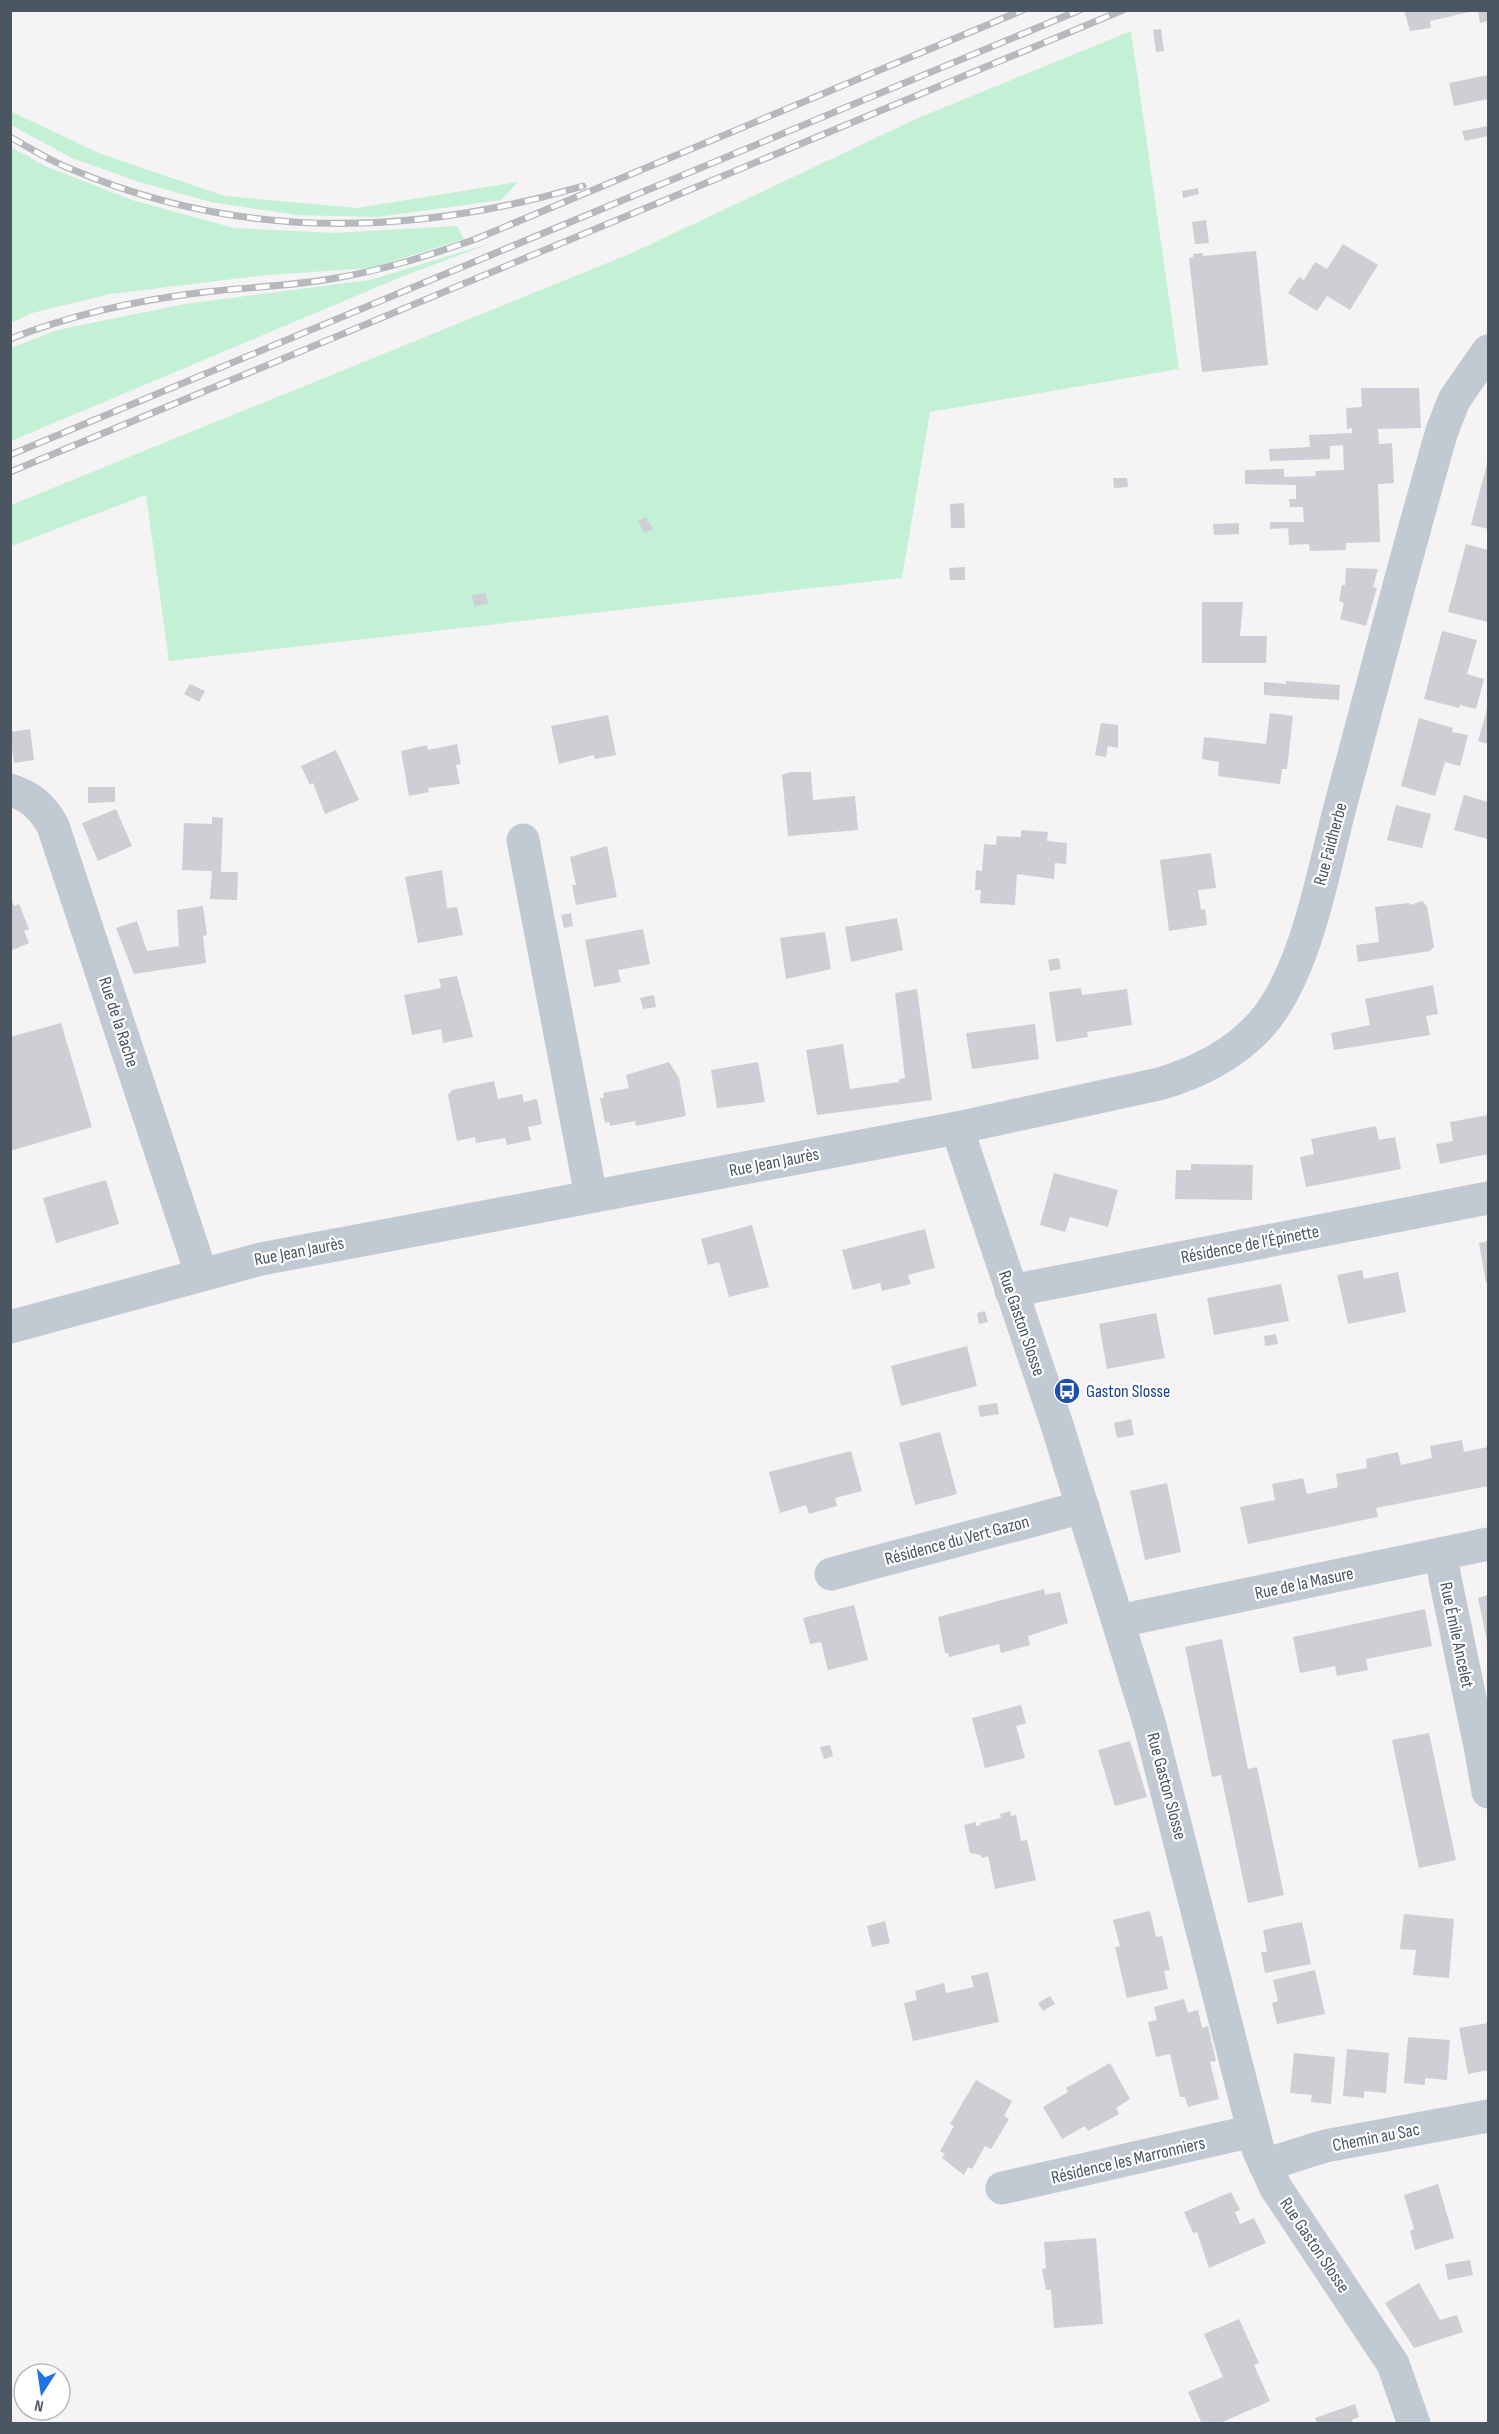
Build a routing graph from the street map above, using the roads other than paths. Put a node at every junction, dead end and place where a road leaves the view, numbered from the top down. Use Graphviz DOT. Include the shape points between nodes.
graph roads {
  1 [pos="1488,351"];
  2 [pos="17,792"];
  3 [pos="523,840"];
  4 [pos="957,1128"];
  5 [pos="591,1196"];
  6 [pos="1488,1198"];
  7 [pos="201,1273"];
  8 [pos="1011,1291"];
  9 [pos="10,1327"];
  10 [pos="1083,1507"];
  11 [pos="1488,1544"];
  12 [pos="1440,1554"];
  13 [pos="831,1574"];
  14 [pos="1119,1621"];
  15 [pos="1485,1750"];
  16 [pos="1488,1792"];
  17 [pos="1488,2116"];
  18 [pos="1253,2131"];
  19 [pos="1265,2165"];
  20 [pos="1002,2188"];
  21 [pos="1414,2424"];
  1 -- 4 [label="street, Rue Faidherbe" via="1454,400 1442,430 1305,935 1288,984 1269,1014 1232,1050 1179,1078"];
  2 -- 7 [label="street, Rue de la Rache" via="46,813 60,843"];
  3 -- 5 [label="street"];
  4 -- 5 [label="street, Rue Jean Jaurès"];
  4 -- 8 [label="street, Rue Gaston Slosse"];
  5 -- 7 [label="street, Rue Jean Jaurès"];
  6 -- 8 [label="street, Résidence de l’Épinette"];
  7 -- 9 [label="street, Rue Jean Jaurès"];
  8 -- 10 [label="street, Rue Gaston Slosse"];
  10 -- 13 [label="street, Résidence du Vert Gazon"];
  10 -- 14 [label="street, Rue Gaston Slosse"];
  11 -- 12 [label="street, Rue de la Masure"];
  12 -- 14 [label="street, Rue de la Masure"];
  12 -- 15 [label="street, Rue Émile Ancelet"];
  14 -- 18 [label="street, Rue Gaston Slosse" via="1166,1779"];
  15 -- 16 [label="street, Rue Émile Ancelet"];
  17 -- 19 [label="street, Chemin au Sac" via="1325,2146"];
  18 -- 19 [label="street, Rue Gaston Slosse"];
  18 -- 20 [label="street, Résidence les Marronniers"];
  19 -- 21 [label="street, Rue Gaston Slosse" via="1276,2188 1393,2364"];
}
